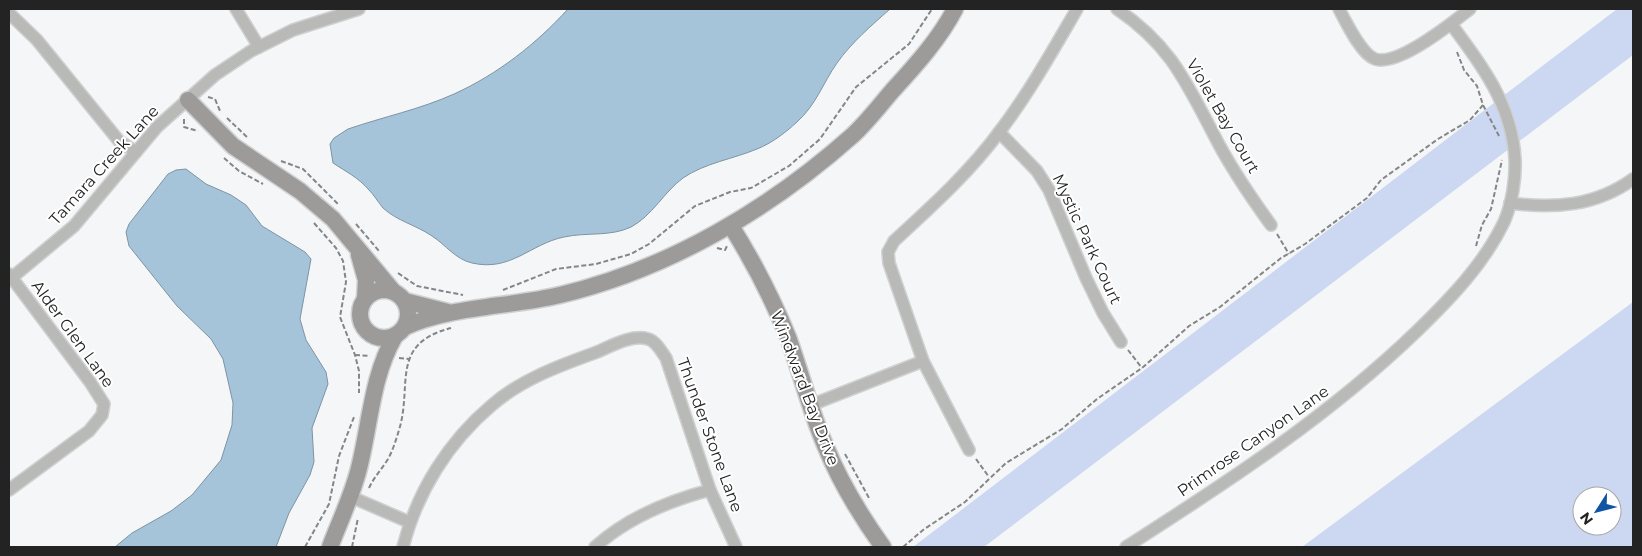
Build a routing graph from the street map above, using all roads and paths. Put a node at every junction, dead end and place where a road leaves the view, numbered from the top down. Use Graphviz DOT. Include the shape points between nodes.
graph roads {
  1 [pos="236,9"];
  2 [pos="358,9"];
  3 [pos="932,9"];
  4 [pos="955,9"];
  5 [pos="1077,9"];
  6 [pos="1117,9"];
  7 [pos="1339,9"];
  8 [pos="1470,9"];
  9 [pos="9,14"];
  10 [pos="1451,24"];
  11 [pos="1452,46"];
  12 [pos="259,47"];
  13 [pos="189,99"];
  14 [pos="1483,106"];
  15 [pos="199,132"];
  16 [pos="999,132"];
  17 [pos="1500,138"];
  18 [pos="251,142"];
  19 [pos="136,152"];
  20 [pos="219,152"];
  21 [pos="274,158"];
  22 [pos="1502,158"];
  23 [pos="1633,179"];
  24 [pos="267,186"];
  25 [pos="1510,203"];
  26 [pos="343,210"];
  27 [pos="311,219"];
  28 [pos="356,223"];
  29 [pos="1272,225"];
  30 [pos="732,228"];
  31 [pos="357,248"];
  32 [pos="714,249"];
  33 [pos="1474,251"];
  34 [pos="1289,254"];
  35 [pos="383,256"];
  36 [pos="395,271"];
  37 [pos="10,277"];
  38 [pos="494,292"];
  39 [pos="399,296"];
  40 [pos="467,296"];
  41 [pos="365,299"];
  42 [pos="454,320"];
  43 [pos="400,332"];
  44 [pos="369,334"];
  45 [pos="1121,342"];
  46 [pos="922,361"];
  47 [pos="1142,368"];
  48 [pos="377,380"];
  49 [pos="358,398"];
  50 [pos="811,406"];
  51 [pos="354,417"];
  52 [pos="842,449"];
  53 [pos="969,450"];
  54 [pos="990,477"];
  55 [pos="9,490"];
  56 [pos="710,490"];
  57 [pos="356,499"];
  58 [pos="872,504"];
  59 [pos="410,522"];
  60 [pos="305,547"];
  61 [pos="330,547"];
  62 [pos="352,547"];
  63 [pos="403,547"];
  64 [pos="595,547"];
  65 [pos="736,547"];
  66 [pos="883,547"];
  67 [pos="903,547"];
  68 [pos="1126,547"];
  1 -- 12 [label="street"];
  2 -- 12 [label="street, Tamara Creek Lane" via="293,30"];
  3 -- 38 [label="path" via="909,44 856,87 820,139 789,166 751,188 730,192 694,206 649,244 631,254 605,263 556,269"];
  4 -- 30 [label="street" via="948,23 911,70 854,134"];
  5 -- 16 [label="street"];
  6 -- 29 [label="street, Violet Bay Court" via="1144,29 1182,74 1234,171"];
  7 -- 10 [label="street" via="1363,49 1374,59 1400,56"];
  8 -- 10 [label="street"];
  9 -- 19 [label="street" via="37,40 119,140"];
  10 -- 25 [label="street, Primrose Canyon Lane" via="1482,65 1503,104 1515,158"];
  11 -- 14 [label="path" via="1464,70 1477,86"];
  12 -- 13 [label="street, Tamara Creek Lane" via="215,75"];
  13 -- 15 [label="path" via="184,126"];
  13 -- 18 [label="path" via="214,99 222,114"];
  13 -- 19 [label="street, Tamara Creek Lane" via="157,127"];
  13 -- 31 [label="street" via="233,146 315,203"];
  14 -- 17 [label="path"];
  14 -- 34 [label="path" via="1465,123 1381,180 1367,198"];
  16 -- 45 [label="street, Mystic Park Court" via="1037,171 1049,190 1086,278"];
  16 -- 46 [label="street" via="954,183 894,241 888,252"];
  19 -- 37 [label="street, Tamara Creek Lane" via="74,226"];
  20 -- 24 [label="path" via="239,171"];
  21 -- 26 [label="path" via="303,169"];
  22 -- 33 [label="path" via="1491,209"];
  23 -- 25 [label="street" via="1606,195 1559,207"];
  25 -- 68 [label="street, Primrose Canyon Lane" via="1491,246 1473,270 1379,368 1284,443"];
  27 -- 49 [label="path" via="343,261 346,282 340,317 360,371"];
  28 -- 35 [label="path"];
  29 -- 34 [label="path"];
  30 -- 32 [label="path" via="725,250"];
  30 -- 42 [label="street" via="651,264 598,283"];
  30 -- 50 [label="street, Windward Bay Drive" via="773,302"];
  31 -- 39 [label="street"];
  31 -- 41 [label="street" via="366,280"];
  34 -- 47 [label="path" via="1220,307 1189,326"];
  36 -- 40 [label="path" via="417,286"];
  37 -- 55 [label="street, Alder Glen Lane" via="104,404 102,415 89,431"];
  39 -- 41 [label="street" via="378,290"];
  39 -- 42 [label="street"];
  39 -- 43 [label="street" via="409,314"];
  41 -- 44 [label="street" via="360,321"];
  42 -- 43 [label="street" via="416,322"];
  42 -- 57 [label="path" via="424,338 414,350 405,370 401,418 394,447"];
  43 -- 44 [label="street" via="382,339"];
  43 -- 48 [label="street" via="384,356"];
  44 -- 48 [label="street"];
  45 -- 47 [label="path"];
  46 -- 50 [label="street"];
  46 -- 53 [label="street"];
  47 -- 54 [label="path" via="1097,398 1054,435 1006,463"];
  48 -- 57 [label="street"];
  50 -- 66 [label="street, Windward Bay Drive" via="841,480"];
  51 -- 60 [label="path" via="339,456 329,504"];
  52 -- 58 [label="path"];
  53 -- 54 [label="path"];
  54 -- 67 [label="path" via="965,502"];
  56 -- 59 [label="street, Thunder Stone Lane" via="666,358 648,339 633,339 554,368 493,404 460,437 438,466 418,500"];
  56 -- 64 [label="street" via="628,522"];
  56 -- 65 [label="street, Thunder Stone Lane"];
  57 -- 59 [label="street"];
  57 -- 61 [label="street"];
  57 -- 62 [label="path"];
  59 -- 63 [label="street"];
}
